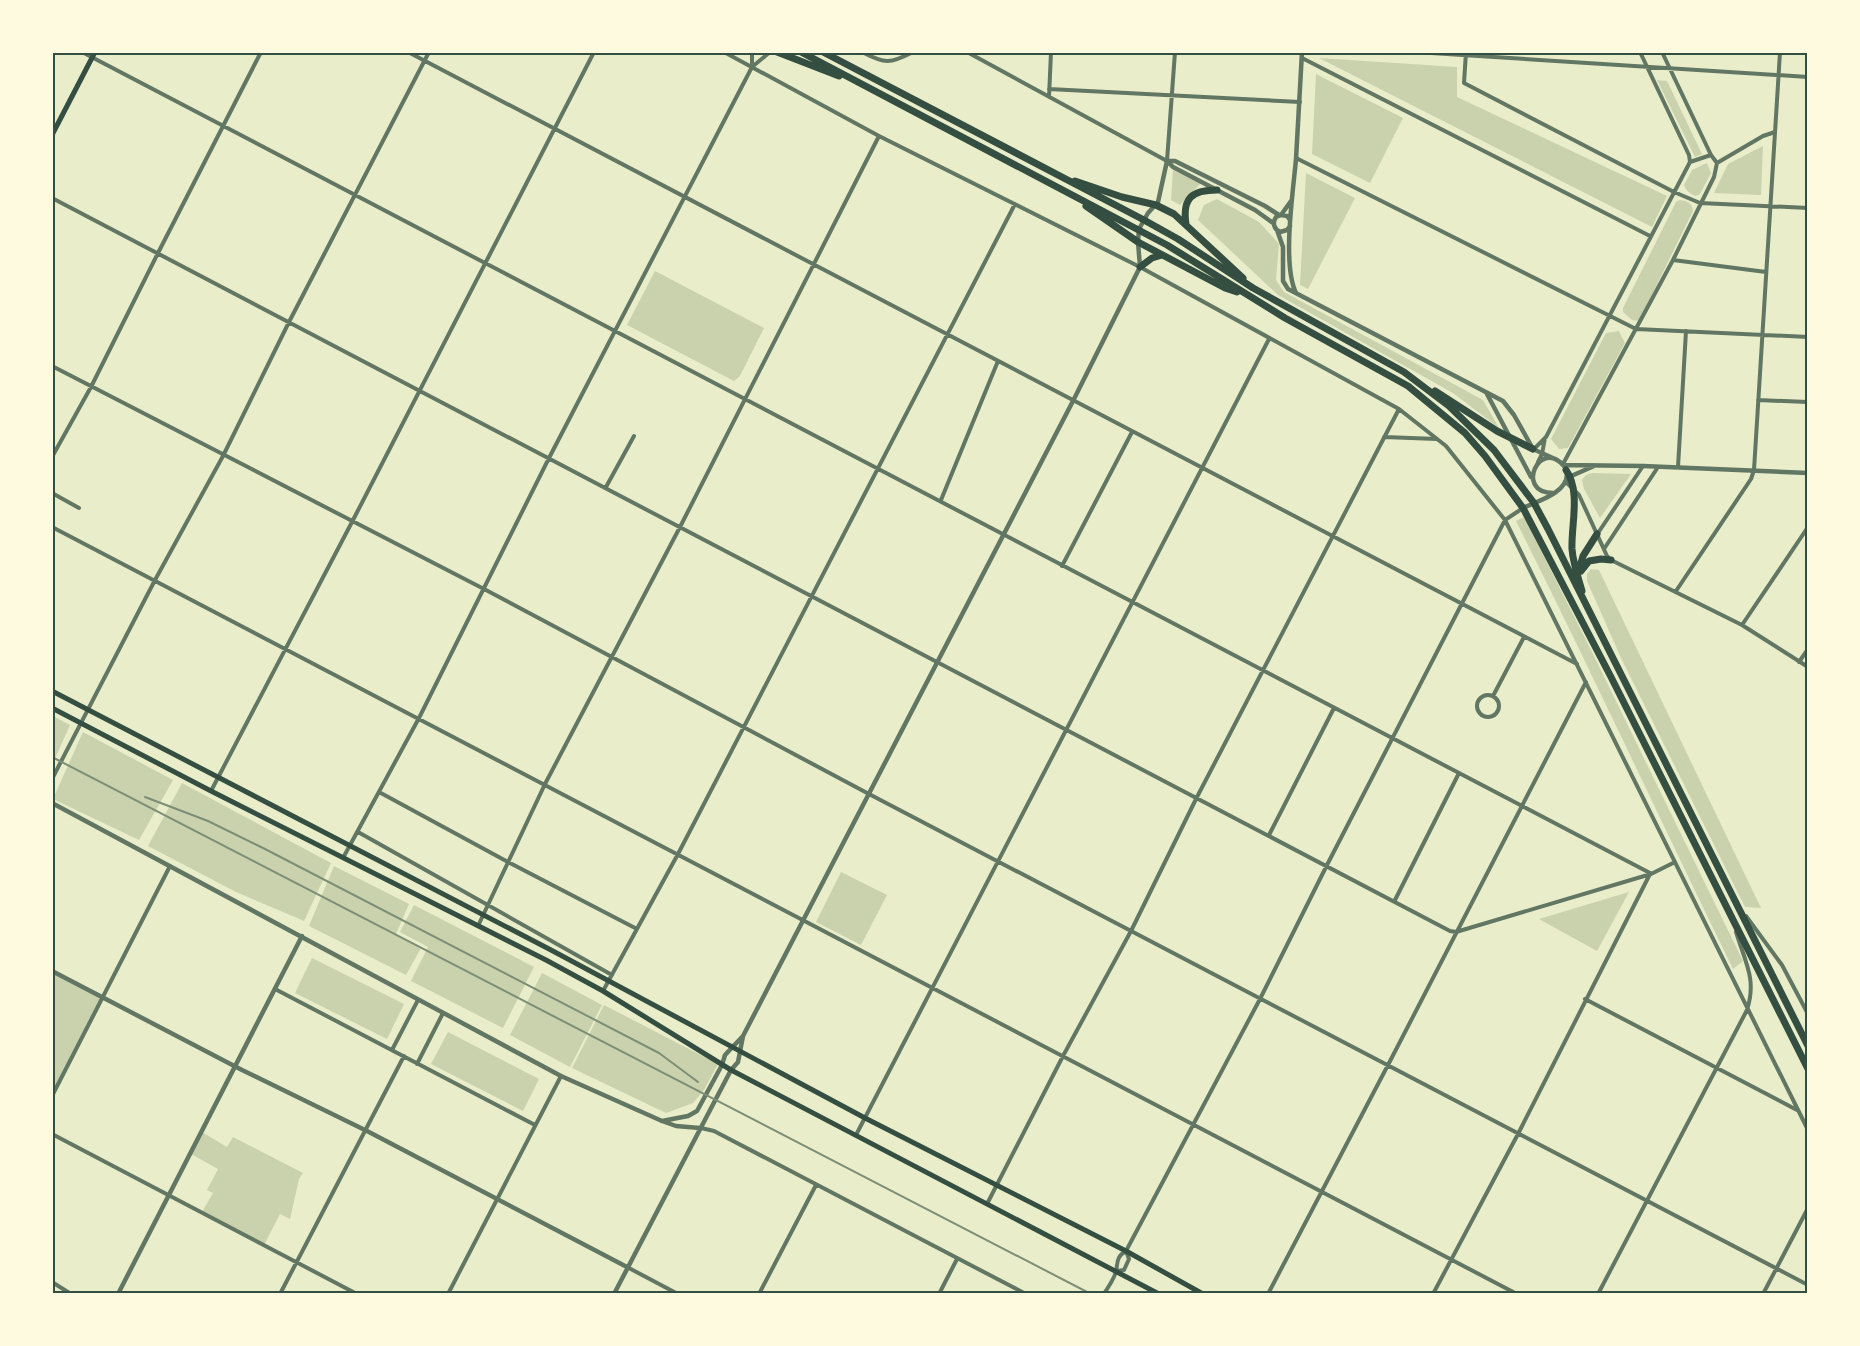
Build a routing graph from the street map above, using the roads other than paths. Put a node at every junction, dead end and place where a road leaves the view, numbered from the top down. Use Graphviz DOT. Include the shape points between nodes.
graph roads {
  1 [pos="82,52"];
  2 [pos="261,52"];
  3 [pos="408,52"];
  4 [pos="429,52"];
  5 [pos="594,52"];
  6 [pos="724,52"];
  7 [pos="752,52"];
  8 [pos="770,52"];
  9 [pos="777,52"];
  10 [pos="801,52"];
  11 [pos="823,52"];
  12 [pos="832,52"];
  13 [pos="862,52"];
  14 [pos="913,52"];
  15 [pos="967,52"];
  16 [pos="1052,52"];
  17 [pos="1174,52"];
  18 [pos="1415,52"];
  19 [pos="1640,52"];
  20 [pos="1662,52"];
  21 [pos="1780,52"];
  22 [pos="1466,54"];
  23 [pos="94,55"];
  24 [pos="1302,55"];
  25 [pos="424,61"];
  26 [pos="752,67"];
  27 [pos="1646,67"];
  28 [pos="1670,69"];
  29 [pos="856,70"];
  30 [pos="1779,75"];
  31 [pos="1808,77"];
  32 [pos="854,81"];
  33 [pos="1049,89"];
  34 [pos="1171,94"];
  35 [pos="1048,97"];
  36 [pos="1300,102"];
  37 [pos="223,126"];
  38 [pos="554,129"];
  39 [pos="1775,132"];
  40 [pos="52,135"];
  41 [pos="879,136"];
  42 [pos="1711,155"];
  43 [pos="1296,158"];
  44 [pos="1167,161"];
  45 [pos="1690,162"];
  46 [pos="1717,163"];
  47 [pos="1057,176"];
  48 [pos="1217,190"];
  49 [pos="1674,192"];
  50 [pos="355,195"];
  51 [pos="1075,196"];
  52 [pos="684,197"];
  53 [pos="52,198"];
  54 [pos="1293,198"];
  55 [pos="1700,203"];
  56 [pos="1015,204"];
  57 [pos="1156,206"];
  58 [pos="1770,207"];
  59 [pos="1808,208"];
  60 [pos="1280,215"];
  61 [pos="1144,220"];
  62 [pos="1273,223"];
  63 [pos="1186,224"];
  64 [pos="1290,224"];
  65 [pos="1139,229"];
  66 [pos="1277,231"];
  67 [pos="1650,236"];
  68 [pos="1138,242"];
  69 [pos="158,252"];
  70 [pos="1162,255"];
  71 [pos="1673,260"];
  72 [pos="485,263"];
  73 [pos="813,265"];
  74 [pos="1140,267"];
  75 [pos="1766,272"];
  76 [pos="1253,288"];
  77 [pos="1296,293"];
  78 [pos="1248,296"];
  79 [pos="1608,317"];
  80 [pos="289,322"];
  81 [pos="1636,329"];
  82 [pos="615,331"];
  83 [pos="1686,331"];
  84 [pos="946,334"];
  85 [pos="1762,335"];
  86 [pos="1808,338"];
  87 [pos="1269,339"];
  88 [pos="998,361"];
  89 [pos="52,366"];
  90 [pos="1422,385"];
  91 [pos="91,387"];
  92 [pos="419,390"];
  93 [pos="1487,394"];
  94 [pos="746,399"];
  95 [pos="1758,400"];
  96 [pos="1073,401"];
  97 [pos="1808,402"];
  98 [pos="1399,409"];
  99 [pos="1132,432"];
  100 [pos="634,436"];
  101 [pos="1384,437"];
  102 [pos="1546,437"];
  103 [pos="1438,439"];
  104 [pos="1511,439"];
  105 [pos="1533,449"];
  106 [pos="1542,454"];
  107 [pos="223,456"];
  108 [pos="52,458"];
  109 [pos="549,458"];
  110 [pos="1555,459"];
  111 [pos="1536,464"];
  112 [pos="1596,465"];
  113 [pos="1643,466"];
  114 [pos="877,467"];
  115 [pos="1658,467"];
  116 [pos="1678,467"];
  117 [pos="1202,468"];
  118 [pos="1754,470"];
  119 [pos="1566,473"];
  120 [pos="1808,473"];
  121 [pos="1534,482"];
  122 [pos="606,488"];
  123 [pos="1573,488"];
  124 [pos="52,493"];
  125 [pos="1553,493"];
  126 [pos="940,500"];
  127 [pos="1534,503"];
  128 [pos="79,508"];
  129 [pos="1523,508"];
  130 [pos="1505,520"];
  131 [pos="352,522"];
  132 [pos="52,527"];
  133 [pos="680,527"];
  134 [pos="1808,527"];
  135 [pos="1004,534"];
  136 [pos="1598,534"];
  137 [pos="1332,537"];
  138 [pos="1604,549"];
  139 [pos="1611,560"];
  140 [pos="1062,566"];
  141 [pos="1578,576"];
  142 [pos="155,580"];
  143 [pos="484,589"];
  144 [pos="1676,591"];
  145 [pos="811,595"];
  146 [pos="1132,602"];
  147 [pos="1462,604"];
  148 [pos="1587,608"];
  149 [pos="1742,625"];
  150 [pos="1524,637"];
  151 [pos="285,648"];
  152 [pos="1808,649"];
  153 [pos="612,656"];
  154 [pos="938,661"];
  155 [pos="1799,662"];
  156 [pos="1578,665"];
  157 [pos="1808,667"];
  158 [pos="1263,671"];
  159 [pos="1586,681"];
  160 [pos="52,691"];
  161 [pos="1493,696"];
  162 [pos="52,708"];
  163 [pos="1334,708"];
  164 [pos="88,710"];
  165 [pos="419,718"];
  166 [pos="82,722"];
  167 [pos="743,727"];
  168 [pos="1067,729"];
  169 [pos="1392,738"];
  170 [pos="1459,774"];
  171 [pos="218,778"];
  172 [pos="52,779"];
  173 [pos="545,784"];
  174 [pos="211,791"];
  175 [pos="380,792"];
  176 [pos="869,794"];
  177 [pos="1197,797"];
  178 [pos="52,803"];
  179 [pos="1521,806"];
  180 [pos="358,832"];
  181 [pos="1269,835"];
  182 [pos="350,846"];
  183 [pos="678,854"];
  184 [pos="343,858"];
  185 [pos="998,861"];
  186 [pos="508,862"];
  187 [pos="1675,862"];
  188 [pos="1327,865"];
  189 [pos="170,866"];
  190 [pos="1651,874"];
  191 [pos="1395,900"];
  192 [pos="1737,903"];
  193 [pos="489,905"];
  194 [pos="483,915"];
  195 [pos="803,920"];
  196 [pos="1734,922"];
  197 [pos="478,926"];
  198 [pos="637,929"];
  199 [pos="1131,931"];
  200 [pos="1456,932"];
  201 [pos="302,936"];
  202 [pos="52,970"];
  203 [pos="612,975"];
  204 [pos="608,982"];
  205 [pos="932,987"];
  206 [pos="275,989"];
  207 [pos="603,991"];
  208 [pos="102,997"];
  209 [pos="1260,999"];
  210 [pos="1585,999"];
  211 [pos="418,1000"];
  212 [pos="1747,1010"];
  213 [pos="443,1013"];
  214 [pos="1808,1014"];
  215 [pos="743,1036"];
  216 [pos="1808,1046"];
  217 [pos="732,1047"];
  218 [pos="392,1050"];
  219 [pos="740,1052"];
  220 [pos="404,1056"];
  221 [pos="1063,1056"];
  222 [pos="417,1064"];
  223 [pos="722,1065"];
  224 [pos="1388,1065"];
  225 [pos="236,1067"];
  226 [pos="1716,1068"];
  227 [pos="1808,1069"];
  228 [pos="731,1070"];
  229 [pos="561,1076"];
  230 [pos="52,1096"];
  231 [pos="1799,1111"];
  232 [pos="865,1118"];
  233 [pos="662,1121"];
  234 [pos="1192,1124"];
  235 [pos="535,1125"];
  236 [pos="700,1128"];
  237 [pos="1808,1130"];
  238 [pos="367,1131"];
  239 [pos="52,1134"];
  240 [pos="1518,1134"];
  241 [pos="856,1135"];
  242 [pos="816,1185"];
  243 [pos="995,1186"];
  244 [pos="1321,1191"];
  245 [pos="169,1195"];
  246 [pos="497,1199"];
  247 [pos="1647,1202"];
  248 [pos="987,1204"];
  249 [pos="1808,1208"];
  250 [pos="1126,1251"];
  251 [pos="957,1259"];
  252 [pos="1451,1259"];
  253 [pos="297,1262"];
  254 [pos="627,1267"];
  255 [pos="1776,1269"];
  256 [pos="1116,1271"];
  257 [pos="52,1282"];
  258 [pos="1808,1285"];
  259 [pos="71,1293"];
  260 [pos="118,1293"];
  261 [pos="280,1293"];
  262 [pos="357,1293"];
  263 [pos="448,1293"];
  264 [pos="614,1293"];
  265 [pos="678,1293"];
  266 [pos="759,1293"];
  267 [pos="939,1293"];
  268 [pos="1026,1293"];
  269 [pos="1104,1293"];
  270 [pos="1159,1293"];
  271 [pos="1203,1293"];
  272 [pos="1268,1293"];
  273 [pos="1433,1293"];
  274 [pos="1517,1293"];
  275 [pos="1598,1293"];
  276 [pos="1763,1293"];
  1 -- 23 [label="street"];
  2 -- 37 [label="street"];
  3 -- 25 [label="street"];
  4 -- 25 [label="street"];
  5 -- 38 [label="street"];
  6 -- 26 [label="street"];
  7 -- 26 [label="street"];
  8 -- 26 [label="street"];
  9 -- 32 [label="highway"];
  10 -- 32 [label="highway"];
  11 -- 29 [label="highway"];
  12 -- 29 [label="highway"];
  13 -- 14 [label="street" via="888,63"];
  15 -- 35 [label="street"];
  16 -- 33 [label="street"];
  17 -- 34 [label="street"];
  18 -- 22 [label="street"];
  19 -- 27 [label="street"];
  20 -- 28 [label="street"];
  21 -- 30 [label="street"];
  22 -- 27 [label="street"];
  22 -- 49 [label="street" via="1464,83"];
  23 -- 37 [label="street"];
  23 -- 40 [label="main road"];
  24 -- 36 [label="street"];
  24 -- 67 [label="street"];
  25 -- 38 [label="street"];
  25 -- 50 [label="street"];
  26 -- 41 [label="street"];
  26 -- 52 [label="street"];
  27 -- 28 [label="street"];
  27 -- 45 [label="street"];
  28 -- 30 [label="street"];
  28 -- 42 [label="street"];
  29 -- 47 [label="highway"];
  30 -- 31 [label="street"];
  30 -- 39 [label="street"];
  32 -- 51 [label="highway"];
  33 -- 34 [label="street"];
  33 -- 35 [label="street"];
  34 -- 36 [label="street"];
  34 -- 44 [label="street"];
  35 -- 44 [label="street"];
  36 -- 43 [label="street"];
  37 -- 50 [label="street"];
  37 -- 69 [label="street"];
  38 -- 52 [label="street"];
  38 -- 72 [label="street"];
  39 -- 46 [label="street"];
  39 -- 58 [label="street"];
  41 -- 56 [label="street"];
  41 -- 73 [label="street"];
  42 -- 45 [label="street"];
  42 -- 46 [label="street"];
  43 -- 54 [label="street"];
  43 -- 79 [label="street"];
  44 -- 48 [label="street"];
  44 -- 57 [label="street"];
  44 -- 60 [label="street" via="1175,161"];
  45 -- 49 [label="street"];
  46 -- 55 [label="street"];
  47 -- 57 [label="highway"];
  47 -- 61 [label="highway"];
  48 -- 62 [label="street"];
  48 -- 63 [label="highway" via="1193,195 1186,205"];
  49 -- 55 [label="street"];
  49 -- 67 [label="street"];
  50 -- 72 [label="street"];
  50 -- 80 [label="street"];
  51 -- 65 [label="highway"];
  51 -- 68 [label="highway"];
  52 -- 73 [label="street"];
  52 -- 82 [label="street"];
  53 -- 69 [label="street"];
  54 -- 60 [label="street"];
  54 -- 64 [label="street"];
  55 -- 58 [label="street"];
  55 -- 71 [label="street"];
  56 -- 74 [label="street"];
  56 -- 84 [label="street"];
  57 -- 61 [label="street"];
  57 -- 63 [label="highway"];
  58 -- 59 [label="street"];
  58 -- 75 [label="street"];
  60 -- 62 [label="street"];
  60 -- 64 [label="street" via="1287,216"];
  61 -- 65 [label="street"];
  61 -- 76 [label="highway"];
  62 -- 66 [label="street"];
  63 -- 76 [label="highway"];
  64 -- 66 [label="street" via="1285,231"];
  64 -- 77 [label="street" via="1289,270"];
  65 -- 68 [label="street"];
  65 -- 78 [label="highway"];
  66 -- 77 [label="street" via="1283,247 1283,280"];
  67 -- 79 [label="street"];
  68 -- 70 [label="highway"];
  68 -- 74 [label="street"];
  69 -- 80 [label="street"];
  69 -- 91 [label="street"];
  70 -- 74 [label="highway"];
  70 -- 78 [label="highway"];
  71 -- 75 [label="street"];
  71 -- 81 [label="street"];
  72 -- 82 [label="street"];
  72 -- 92 [label="street"];
  73 -- 84 [label="street"];
  73 -- 94 [label="street"];
  74 -- 87 [label="street"];
  74 -- 96 [label="street"];
  75 -- 85 [label="street"];
  76 -- 90 [label="highway"];
  77 -- 93 [label="street"];
  78 -- 129 [label="highway" via="1392,376 1428,402 1475,444"];
  79 -- 81 [label="street"];
  79 -- 102 [label="street"];
  80 -- 92 [label="street"];
  80 -- 107 [label="street"];
  81 -- 83 [label="street"];
  81 -- 119 [label="street"];
  82 -- 94 [label="street"];
  82 -- 109 [label="street"];
  83 -- 85 [label="street"];
  83 -- 116 [label="street"];
  84 -- 88 [label="street"];
  84 -- 114 [label="street"];
  85 -- 86 [label="street"];
  85 -- 95 [label="street"];
  87 -- 98 [label="street"];
  87 -- 117 [label="street"];
  88 -- 96 [label="street"];
  88 -- 126 [label="street"];
  89 -- 91 [label="street"];
  90 -- 104 [label="highway"];
  90 -- 127 [label="highway" via="1481,436"];
  91 -- 107 [label="street"];
  91 -- 108 [label="street"];
  92 -- 109 [label="street"];
  92 -- 131 [label="street"];
  93 -- 104 [label="street"];
  93 -- 105 [label="street" via="1508,406"];
  94 -- 114 [label="street"];
  94 -- 133 [label="street"];
  95 -- 97 [label="street"];
  95 -- 118 [label="street"];
  96 -- 99 [label="street"];
  96 -- 135 [label="street"];
  98 -- 101 [label="street"];
  98 -- 103 [label="street"];
  99 -- 117 [label="street"];
  99 -- 140 [label="street"];
  100 -- 122 [label="street"];
  101 -- 103 [label="street"];
  101 -- 137 [label="street"];
  102 -- 105 [label="street"];
  102 -- 106 [label="street"];
  103 -- 130 [label="street"];
  104 -- 105 [label="highway"];
  104 -- 121 [label="street"];
  105 -- 106 [label="street"];
  106 -- 110 [label="street"];
  106 -- 111 [label="street"];
  107 -- 131 [label="street"];
  107 -- 142 [label="street"];
  109 -- 122 [label="street"];
  109 -- 143 [label="street"];
  110 -- 111 [label="street"];
  110 -- 119 [label="street"];
  111 -- 121 [label="street"];
  112 -- 113 [label="street"];
  112 -- 119 [label="street"];
  112 -- 119 [label="street"];
  113 -- 115 [label="street"];
  113 -- 136 [label="street"];
  114 -- 126 [label="street"];
  114 -- 145 [label="street"];
  115 -- 116 [label="street"];
  115 -- 138 [label="street"];
  116 -- 118 [label="street"];
  117 -- 137 [label="street"];
  117 -- 146 [label="street"];
  118 -- 120 [label="street"];
  118 -- 144 [label="street"];
  119 -- 123 [label="highway"];
  119 -- 125 [label="street" via="1562,488"];
  121 -- 125 [label="street" via="1542,491"];
  122 -- 133 [label="street"];
  123 -- 136 [label="street"];
  123 -- 141 [label="highway" via="1572,548"];
  124 -- 128 [label="street"];
  125 -- 127 [label="street"];
  126 -- 135 [label="street"];
  127 -- 129 [label="street"];
  127 -- 148 [label="highway"];
  129 -- 130 [label="street"];
  129 -- 196 [label="highway"];
  130 -- 147 [label="street"];
  130 -- 156 [label="street"];
  131 -- 143 [label="street"];
  131 -- 151 [label="street"];
  132 -- 142 [label="street"];
  133 -- 145 [label="street"];
  133 -- 153 [label="street"];
  134 -- 149 [label="street"];
  135 -- 140 [label="street"];
  135 -- 154 [label="street"];
  136 -- 138 [label="street"];
  136 -- 141 [label="highway" via="1583,556"];
  137 -- 147 [label="street"];
  137 -- 158 [label="street"];
  138 -- 139 [label="street"];
  139 -- 141 [label="highway" via="1589,561"];
  139 -- 144 [label="street"];
  140 -- 146 [label="street"];
  141 -- 148 [label="highway"];
  142 -- 151 [label="street"];
  142 -- 164 [label="street"];
  143 -- 153 [label="street"];
  143 -- 165 [label="street"];
  144 -- 149 [label="street"];
  145 -- 154 [label="street"];
  145 -- 167 [label="street"];
  146 -- 158 [label="street"];
  146 -- 168 [label="street"];
  147 -- 150 [label="street"];
  147 -- 169 [label="street"];
  148 -- 192 [label="highway"];
  149 -- 155 [label="street"];
  150 -- 156 [label="street"];
  150 -- 161 [label="street"];
  151 -- 165 [label="street"];
  151 -- 171 [label="street"];
  152 -- 155 [label="street"];
  153 -- 167 [label="street"];
  153 -- 173 [label="street"];
  154 -- 168 [label="street"];
  154 -- 176 [label="street"];
  155 -- 157 [label="street"];
  156 -- 159 [label="street"];
  158 -- 163 [label="street"];
  158 -- 177 [label="street"];
  159 -- 179 [label="street"];
  159 -- 187 [label="street"];
  160 -- 164 [label="main road"];
  161 -- 161 [label="street" via="1480,700 1479,710 1484,716 1498,710 1499,703"];
  162 -- 166 [label="main road"];
  163 -- 169 [label="street"];
  163 -- 181 [label="street"];
  164 -- 166 [label="street"];
  164 -- 171 [label="main road"];
  165 -- 173 [label="street"];
  165 -- 175 [label="street"];
  166 -- 172 [label="street"];
  166 -- 174 [label="main road"];
  167 -- 176 [label="street"];
  167 -- 183 [label="street"];
  168 -- 177 [label="street"];
  168 -- 185 [label="street"];
  169 -- 170 [label="street"];
  169 -- 188 [label="street"];
  170 -- 179 [label="street"];
  170 -- 191 [label="street"];
  171 -- 174 [label="street"];
  171 -- 182 [label="main road"];
  173 -- 183 [label="street"];
  173 -- 186 [label="street"];
  174 -- 184 [label="main road"];
  175 -- 180 [label="street"];
  175 -- 186 [label="street"];
  176 -- 185 [label="street"];
  176 -- 195 [label="street"];
  177 -- 181 [label="street"];
  177 -- 199 [label="street"];
  178 -- 189 [label="street"];
  179 -- 190 [label="street"];
  179 -- 200 [label="street"];
  180 -- 182 [label="street"];
  180 -- 193 [label="street"];
  181 -- 188 [label="street"];
  182 -- 184 [label="street"];
  182 -- 194 [label="main road"];
  183 -- 195 [label="street"];
  183 -- 198 [label="street"];
  184 -- 197 [label="main road"];
  185 -- 199 [label="street"];
  185 -- 205 [label="street"];
  186 -- 193 [label="street"];
  186 -- 198 [label="street"];
  187 -- 190 [label="street"];
  187 -- 212 [label="street"];
  188 -- 191 [label="street"];
  188 -- 209 [label="street"];
  189 -- 201 [label="street"];
  189 -- 208 [label="street"];
  190 -- 200 [label="street"];
  190 -- 210 [label="street"];
  191 -- 200 [label="street"];
  192 -- 214 [label="street" via="1782,965"];
  192 -- 216 [label="highway"];
  193 -- 194 [label="street"];
  193 -- 203 [label="street"];
  194 -- 197 [label="street"];
  194 -- 204 [label="main road"];
  195 -- 205 [label="street"];
  195 -- 215 [label="street"];
  196 -- 212 [label="street" via="1751,974"];
  196 -- 227 [label="highway"];
  197 -- 207 [label="main road"];
  198 -- 203 [label="street"];
  199 -- 209 [label="street"];
  199 -- 221 [label="street"];
  200 -- 224 [label="street"];
  201 -- 206 [label="street"];
  201 -- 211 [label="street"];
  202 -- 208 [label="street"];
  203 -- 204 [label="street"];
  204 -- 207 [label="street"];
  204 -- 217 [label="main road"];
  205 -- 221 [label="street"];
  205 -- 232 [label="street"];
  206 -- 218 [label="street"];
  206 -- 225 [label="street"];
  207 -- 223 [label="main road"];
  208 -- 225 [label="street"];
  208 -- 230 [label="street"];
  209 -- 224 [label="street"];
  209 -- 234 [label="street"];
  210 -- 226 [label="street"];
  210 -- 240 [label="street"];
  211 -- 213 [label="street"];
  211 -- 218 [label="street"];
  212 -- 226 [label="street"];
  212 -- 231 [label="street"];
  213 -- 222 [label="street"];
  213 -- 229 [label="street"];
  215 -- 217 [label="street"];
  215 -- 219 [label="street"];
  217 -- 219 [label="main road"];
  217 -- 223 [label="street"];
  218 -- 220 [label="street"];
  219 -- 228 [label="street"];
  219 -- 232 [label="main road"];
  220 -- 222 [label="street"];
  220 -- 238 [label="street"];
  221 -- 234 [label="street"];
  221 -- 243 [label="street"];
  222 -- 235 [label="street"];
  223 -- 228 [label="main road"];
  223 -- 233 [label="street" via="698,1111"];
  224 -- 240 [label="street"];
  224 -- 244 [label="street"];
  225 -- 238 [label="street"];
  225 -- 245 [label="street"];
  226 -- 231 [label="street"];
  226 -- 247 [label="street"];
  228 -- 236 [label="street"];
  228 -- 241 [label="main road"];
  229 -- 233 [label="street"];
  229 -- 235 [label="street"];
  231 -- 237 [label="street"];
  232 -- 241 [label="street"];
  232 -- 243 [label="main road"];
  233 -- 236 [label="street"];
  234 -- 244 [label="street"];
  234 -- 250 [label="street"];
  235 -- 246 [label="street"];
  236 -- 242 [label="street" via="714,1131"];
  236 -- 254 [label="street"];
  238 -- 246 [label="street"];
  238 -- 253 [label="street"];
  239 -- 245 [label="street"];
  240 -- 247 [label="street"];
  240 -- 252 [label="street"];
  241 -- 248 [label="main road"];
  242 -- 251 [label="street"];
  242 -- 266 [label="street"];
  243 -- 248 [label="street"];
  243 -- 250 [label="main road"];
  244 -- 252 [label="street"];
  244 -- 272 [label="street"];
  245 -- 253 [label="street"];
  245 -- 260 [label="street"];
  246 -- 254 [label="street"];
  246 -- 263 [label="street"];
  247 -- 255 [label="street"];
  247 -- 275 [label="street"];
  248 -- 256 [label="main road"];
  249 -- 255 [label="street"];
  250 -- 256 [label="street" via="1115,1263"];
  250 -- 256 [label="street" via="1130,1259 1124,1270"];
  250 -- 271 [label="main road"];
  251 -- 267 [label="street"];
  251 -- 268 [label="street"];
  252 -- 273 [label="street"];
  252 -- 274 [label="street"];
  253 -- 261 [label="street"];
  253 -- 262 [label="street"];
  254 -- 264 [label="street"];
  254 -- 265 [label="street"];
  255 -- 258 [label="street"];
  255 -- 276 [label="street"];
  256 -- 269 [label="street"];
  256 -- 270 [label="main road"];
  257 -- 259 [label="street"];
}
